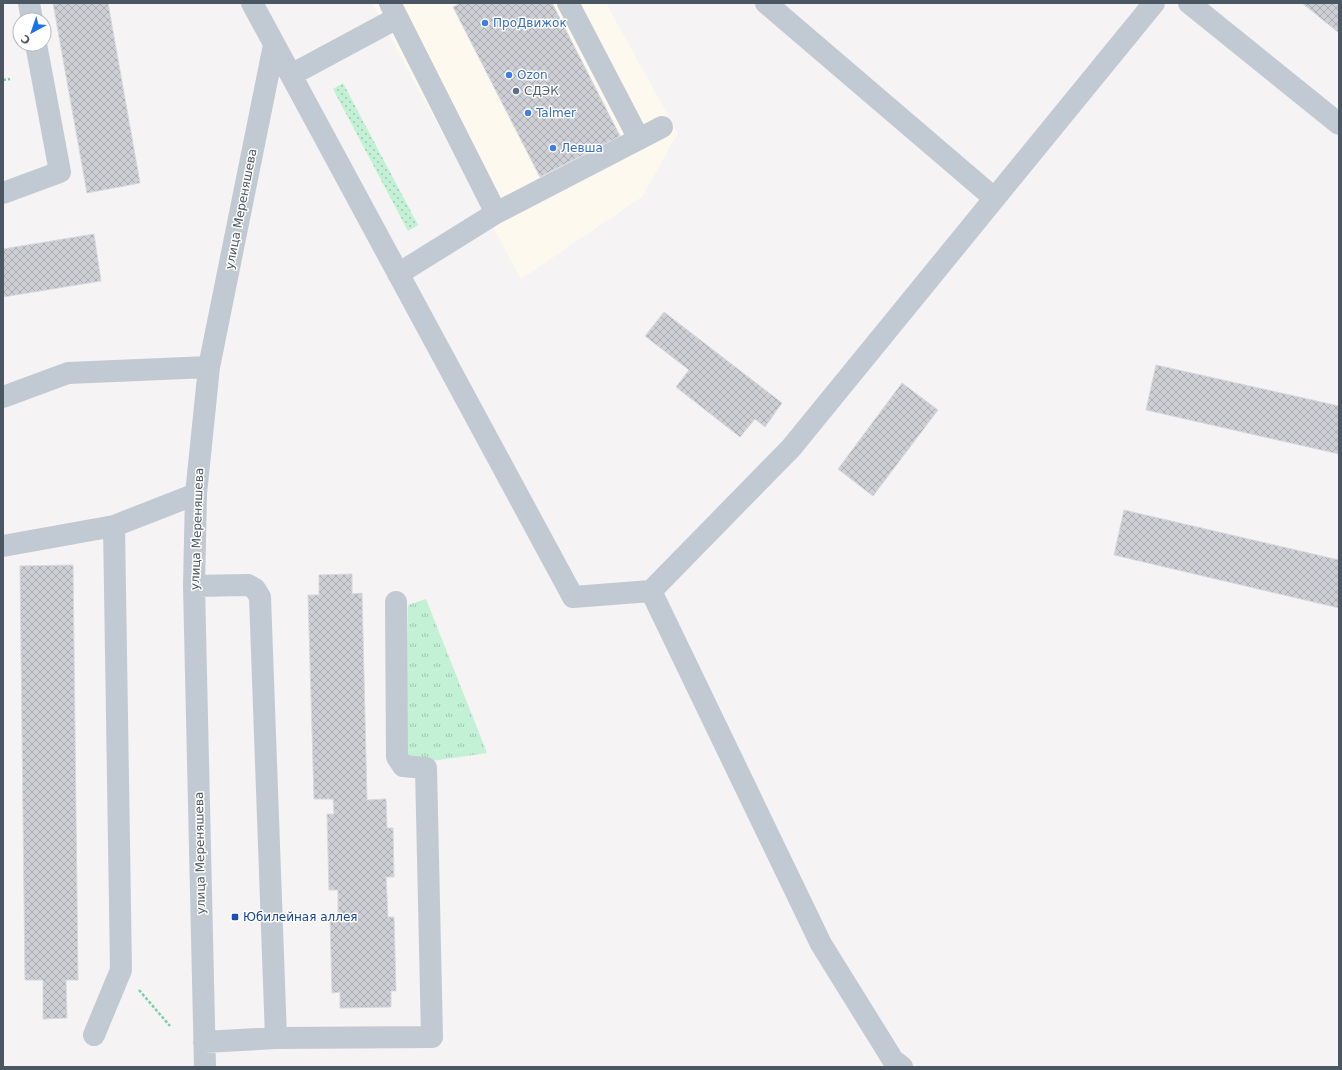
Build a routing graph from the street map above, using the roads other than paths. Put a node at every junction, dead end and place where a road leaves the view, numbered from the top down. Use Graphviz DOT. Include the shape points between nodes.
graph roads {
  1 [pos="252,3"];
  2 [pos="568,3"];
  3 [pos="766,3"];
  4 [pos="1154,3"];
  5 [pos="1189,3"];
  6 [pos="393,10"];
  7 [pos="274,45"];
  8 [pos="38,52"];
  9 [pos="291,75"];
  10 [pos="1339,124"];
  11 [pos="662,127"];
  12 [pos="639,139"];
  13 [pos="3,193"];
  14 [pos="994,198"];
  15 [pos="496,213"];
  16 [pos="398,274"];
  17 [pos="209,367"];
  18 [pos="3,397"];
  19 [pos="196,494"];
  20 [pos="114,526"];
  21 [pos="3,546"];
  22 [pos="194,586"];
  23 [pos="651,591"];
  24 [pos="396,602"];
  25 [pos="94,1035"];
  26 [pos="276,1038"];
  27 [pos="204,1042"];
  28 [pos="205,1067"];
  29 [pos="902,1067"];
  1 -- 7 [label="street"];
  2 -- 12 [label="street"];
  3 -- 14 [label="street"];
  4 -- 14 [label="street"];
  5 -- 10 [label="street"];
  6 -- 9 [label="street"];
  6 -- 15 [label="street"];
  7 -- 9 [label="street"];
  7 -- 17 [label="street, улица Мереняшева"];
  8 -- 13 [label="street" via="60,172"];
  9 -- 16 [label="street"];
  11 -- 12 [label="street"];
  12 -- 15 [label="street"];
  14 -- 23 [label="street" via="791,448"];
  15 -- 16 [label="street"];
  16 -- 23 [label="street" via="574,597"];
  17 -- 18 [label="street" via="68,373"];
  17 -- 19 [label="street, улица Мереняшева"];
  19 -- 20 [label="street"];
  19 -- 22 [label="street, улица Мереняшева"];
  20 -- 21 [label="street"];
  20 -- 25 [label="street" via="121,970"];
  22 -- 26 [label="street" via="248,585 260,597"];
  22 -- 27 [label="street, улица Мереняшева"];
  23 -- 29 [label="street" via="821,944 893,1060"];
  24 -- 26 [label="street" via="397,757 403,766 426,768 432,1037"];
  26 -- 27 [label="street"];
  27 -- 28 [label="street, улица Мереняшева"];
}
